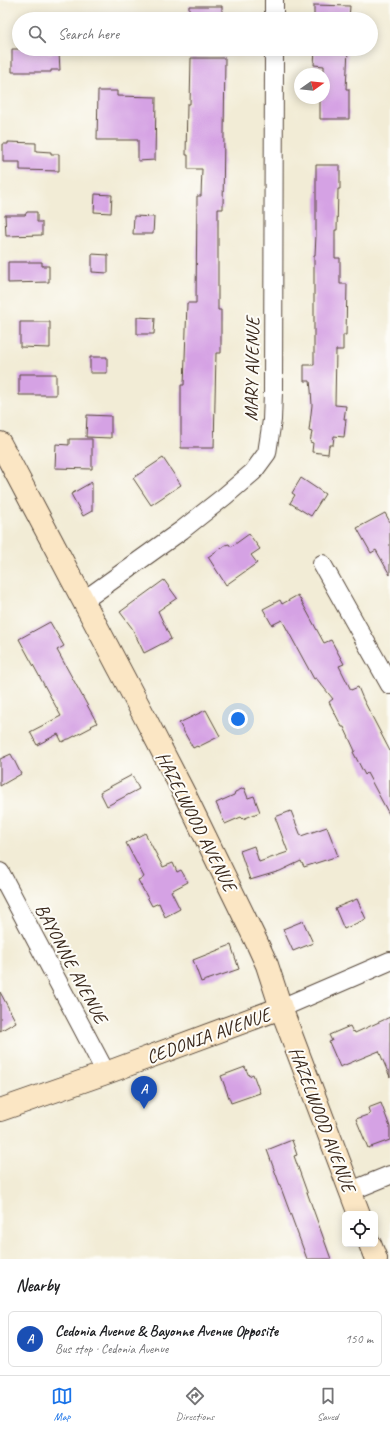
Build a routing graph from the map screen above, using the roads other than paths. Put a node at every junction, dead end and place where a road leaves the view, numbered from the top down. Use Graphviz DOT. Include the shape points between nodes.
graph roads {
  1 [pos="274,0"];
  2 [pos="274,12"];
  3 [pos="274,56"];
  4 [pos="0,443"];
  5 [pos="322,564"];
  6 [pos="83,601"];
  7 [pos="390,685"];
  8 [pos="0,872"];
  9 [pos="390,961"];
  10 [pos="281,1008"];
  11 [pos="106,1073"];
  12 [pos="0,1110"];
  13 [pos="390,1175"];
  14 [pos="351,1191"];
  15 [pos="358,1211"];
  16 [pos="371,1247"];
  17 [pos="376,1259"];
  1 -- 2 [label="street"];
  3 -- 6 [label="street, MARY AVENUE" via="273,393 267,453 253,472 226,496"];
  4 -- 6 [label="street, HAZELWOOD AVENUE"];
  5 -- 7 [label="street"];
  6 -- 10 [label="street, HAZELWOOD AVENUE" via="236,899 267,965"];
  8 -- 11 [label="street, BAYONNE AVENUE"];
  9 -- 10 [label="street, CEDONIA AVENUE"];
  10 -- 11 [label="street, CEDONIA AVENUE"];
  10 -- 14 [label="street, HAZELWOOD AVENUE"];
  11 -- 12 [label="street, CEDONIA AVENUE"];
  13 -- 14 [label="street"];
  14 -- 15 [label="street, HAZELWOOD AVENUE"];
  16 -- 17 [label="street"];
}
